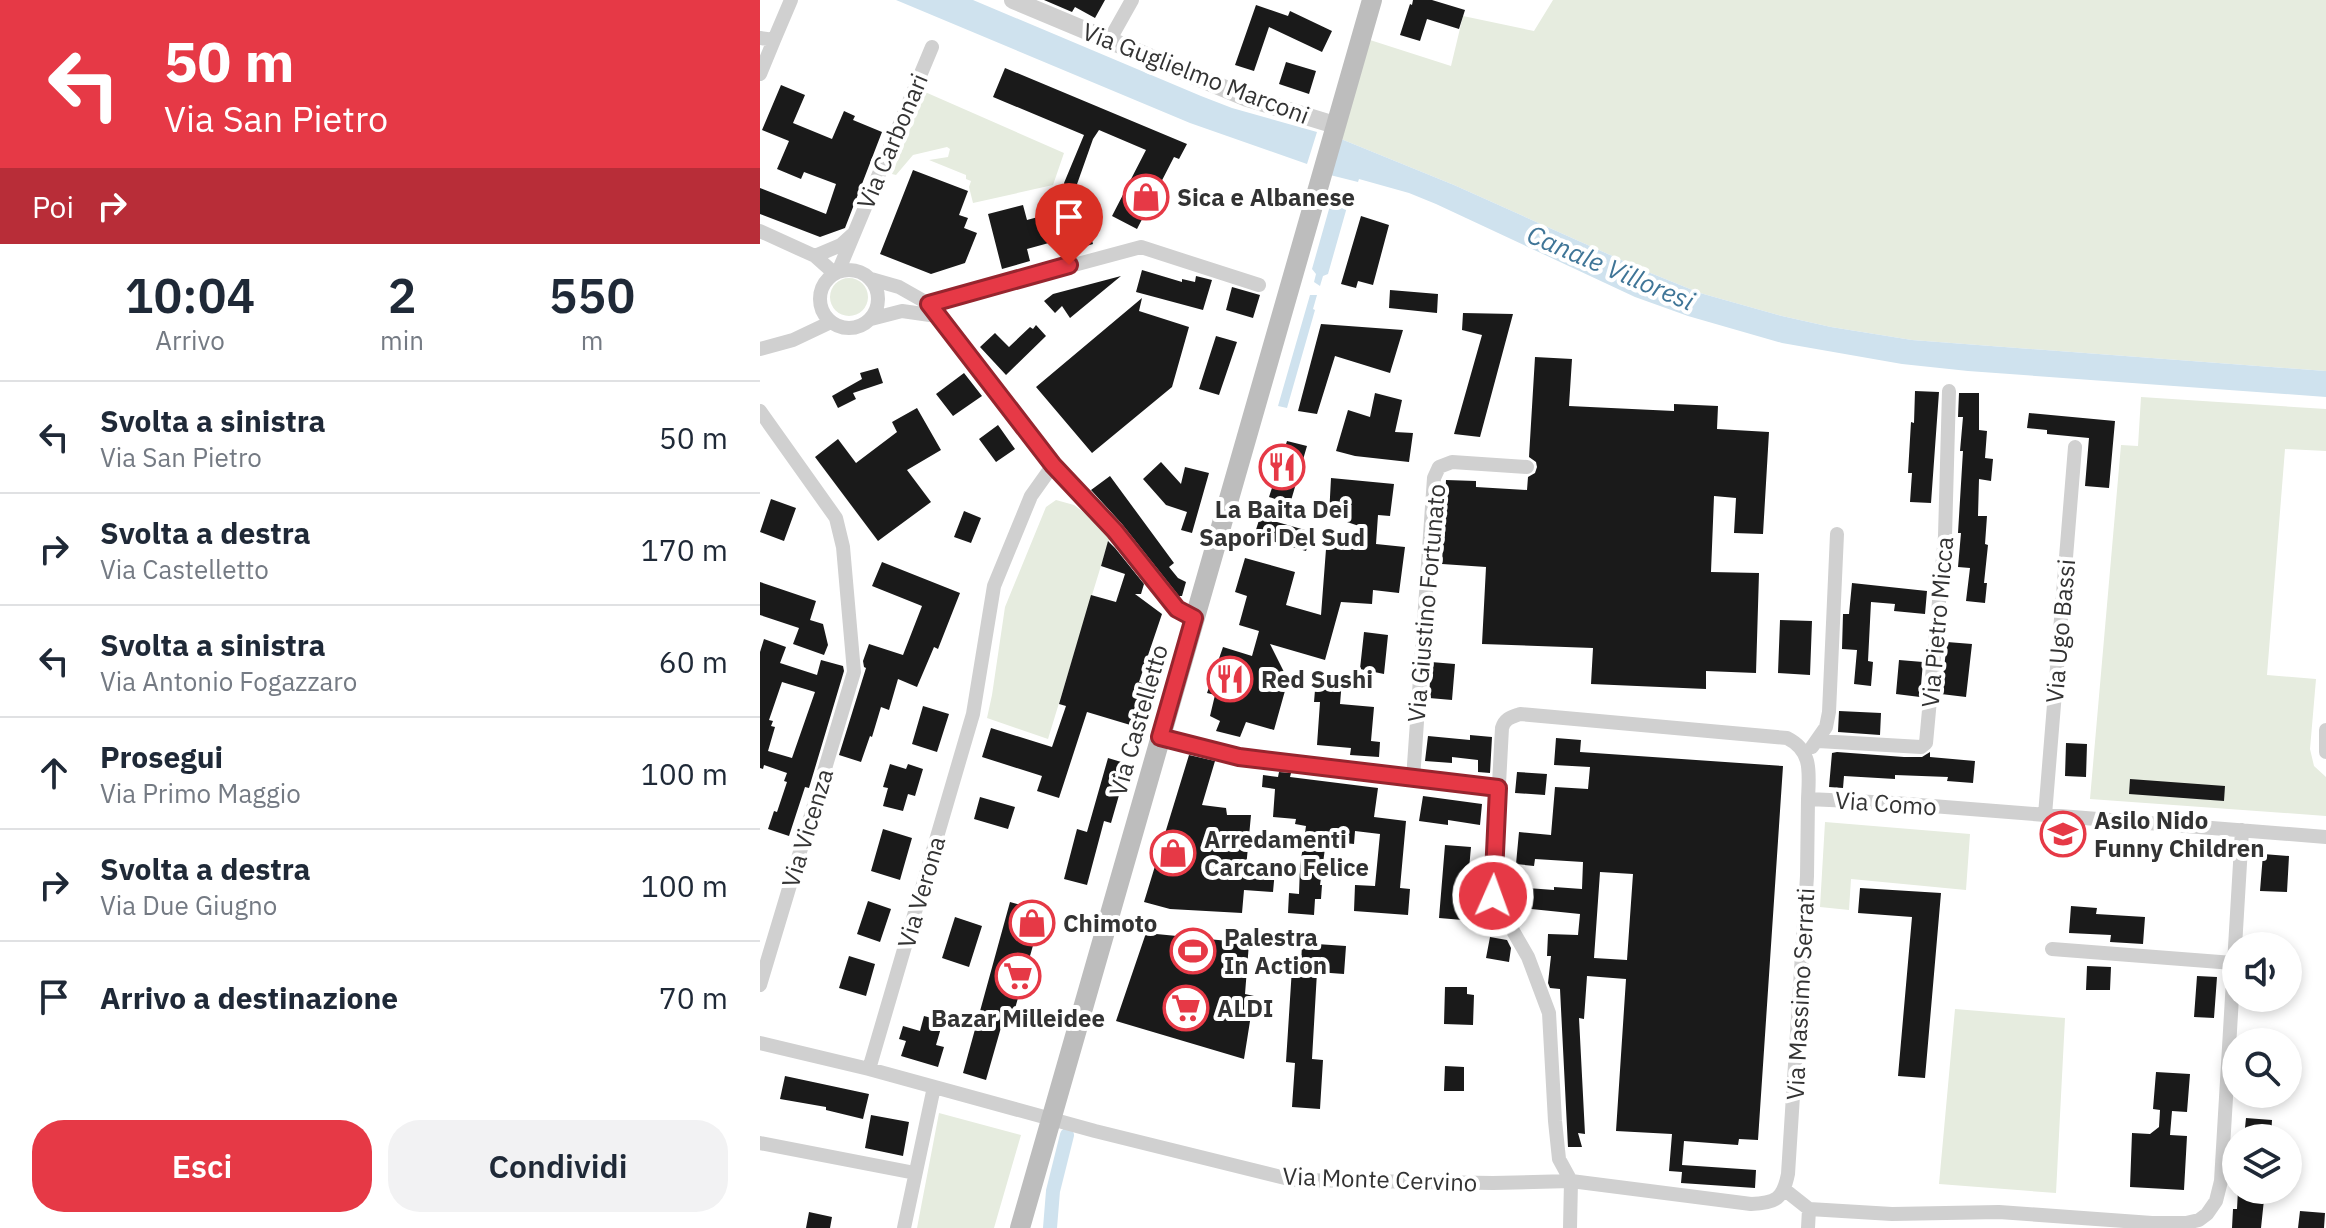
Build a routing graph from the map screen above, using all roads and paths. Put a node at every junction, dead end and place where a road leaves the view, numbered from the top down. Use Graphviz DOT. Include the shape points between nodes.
graph roads {
  1 [pos="791,0"];
  2 [pos="1013,0"];
  3 [pos="1132,0"];
  4 [pos="1372,0"];
  5 [pos="767,39"];
  6 [pos="1109,41"];
  7 [pos="932,47"];
  8 [pos="760,74"];
  9 [pos="1333,131"];
  10 [pos="760,231"];
  11 [pos="852,235"];
  12 [pos="809,253"];
  13 [pos="857,271"];
  14 [pos="834,274"];
  15 [pos="871,279"];
  16 [pos="1259,285"];
  17 [pos="933,310"];
  18 [pos="871,319"];
  19 [pos="831,322"];
  20 [pos="760,349"];
  21 [pos="1949,391"];
  22 [pos="760,411"];
  23 [pos="2075,447"];
  24 [pos="1053,465"];
  25 [pos="1527,467"];
  26 [pos="1837,534"];
  27 [pos="1194,618"];
  28 [pos="2326,730"];
  29 [pos="1160,737"];
  30 [pos="1818,741"];
  31 [pos="2326,752"];
  32 [pos="1806,754"];
  33 [pos="1413,779"];
  34 [pos="1498,788"];
  35 [pos="1808,799"];
  36 [pos="2045,815"];
  37 [pos="2242,830"];
  38 [pos="2326,837"];
  39 [pos="2235,932"];
  40 [pos="2052,949"];
  41 [pos="2222,962"];
  42 [pos="760,985"];
  43 [pos="2230,1012"];
  44 [pos="760,1043"];
  45 [pos="869,1069"];
  46 [pos="938,1088"];
  47 [pos="1053,1119"];
  48 [pos="760,1143"];
  49 [pos="915,1173"];
  50 [pos="1571,1181"];
  51 [pos="1785,1190"];
  52 [pos="1809,1209"];
  53 [pos="2210,1221"];
  54 [pos="2077,1223"];
  55 [pos="904,1228"];
  56 [pos="1020,1228"];
  57 [pos="1570,1228"];
  58 [pos="1808,1228"];
  1 -- 5 [label="street"];
  2 -- 6 [label="street, Via Guglielmo Marconi"];
  3 -- 6 [label="street"];
  4 -- 9 [label="main road, Via Castelletto"];
  5 -- 8 [label="street"];
  6 -- 9 [label="street, Via Guglielmo Marconi"];
  7 -- 11 [label="street, Via Carbonari"];
  9 -- 27 [label="main road, Via Castelletto"];
  10 -- 12 [label="street"];
  11 -- 12 [label="street, Via Carbonari" via="841,245"];
  11 -- 13 [label="street, Via Carbonari"];
  11 -- 14 [label="street, Via Carbonari"];
  12 -- 14 [label="street"];
  13 -- 14 [label="street"];
  13 -- 15 [label="street"];
  14 -- 19 [label="street" via="820,295"];
  15 -- 17 [label="street" via="899,287"];
  15 -- 18 [label="street" via="878,299"];
  16 -- 17 [label="street" via="1141,247"];
  17 -- 18 [label="street"];
  17 -- 24 [label="street"];
  18 -- 19 [label="street" via="847,328"];
  19 -- 20 [label="street"];
  21 -- 30 [label="street, Via Pietro Micca" via="1945,536 1926,743 1921,747"];
  22 -- 42 [label="street, Via Vicenza" via="836,518 854,672"];
  23 -- 36 [label="street, Via Ugo Bassi"];
  24 -- 27 [label="street" via="1177,609"];
  24 -- 45 [label="street, Via Verona" via="1031,496 994,586 973,714"];
  25 -- 33 [label="street, Via Giustino Fortunato" via="1452,462 1439,467 1434,478"];
  26 -- 30 [label="street" via="1829,712"];
  27 -- 29 [label="main road, Via Castelletto"];
  28 -- 31 [label="street"];
  29 -- 33 [label="street" via="1239,757"];
  29 -- 47 [label="main road, Via Castelletto"];
  30 -- 32 [label="street"];
  32 -- 34 [label="street" via="1793,741 1775,736 1520,714 1502,728"];
  32 -- 35 [label="street, Via Como"];
  33 -- 34 [label="street"];
  34 -- 50 [label="street" via="1493,896 1532,967 1549,1013 1559,1159"];
  35 -- 36 [label="street, Via Como"];
  35 -- 51 [label="street, Via Massimo Serrati"];
  36 -- 37 [label="street, Via Como"];
  37 -- 38 [label="street, Via Como"];
  37 -- 39 [label="street"];
  40 -- 41 [label="street"];
  43 -- 53 [label="street" via="2221,1181"];
  44 -- 45 [label="street, Via Monte Cervino"];
  45 -- 46 [label="street, Via Monte Cervino"];
  46 -- 47 [label="street, Via Monte Cervino"];
  46 -- 49 [label="street"];
  47 -- 50 [label="street, Via Monte Cervino" via="1293,1180"];
  47 -- 56 [label="main road, Via Castelletto"];
  48 -- 49 [label="street"];
  49 -- 55 [label="street"];
  50 -- 51 [label="street, Via Monte Cervino" via="1751,1204 1769,1203"];
  50 -- 57 [label="street"];
  51 -- 52 [label="street"];
  52 -- 54 [label="street" via="1999,1212"];
  52 -- 58 [label="street"];
  53 -- 54 [label="street"];
}
